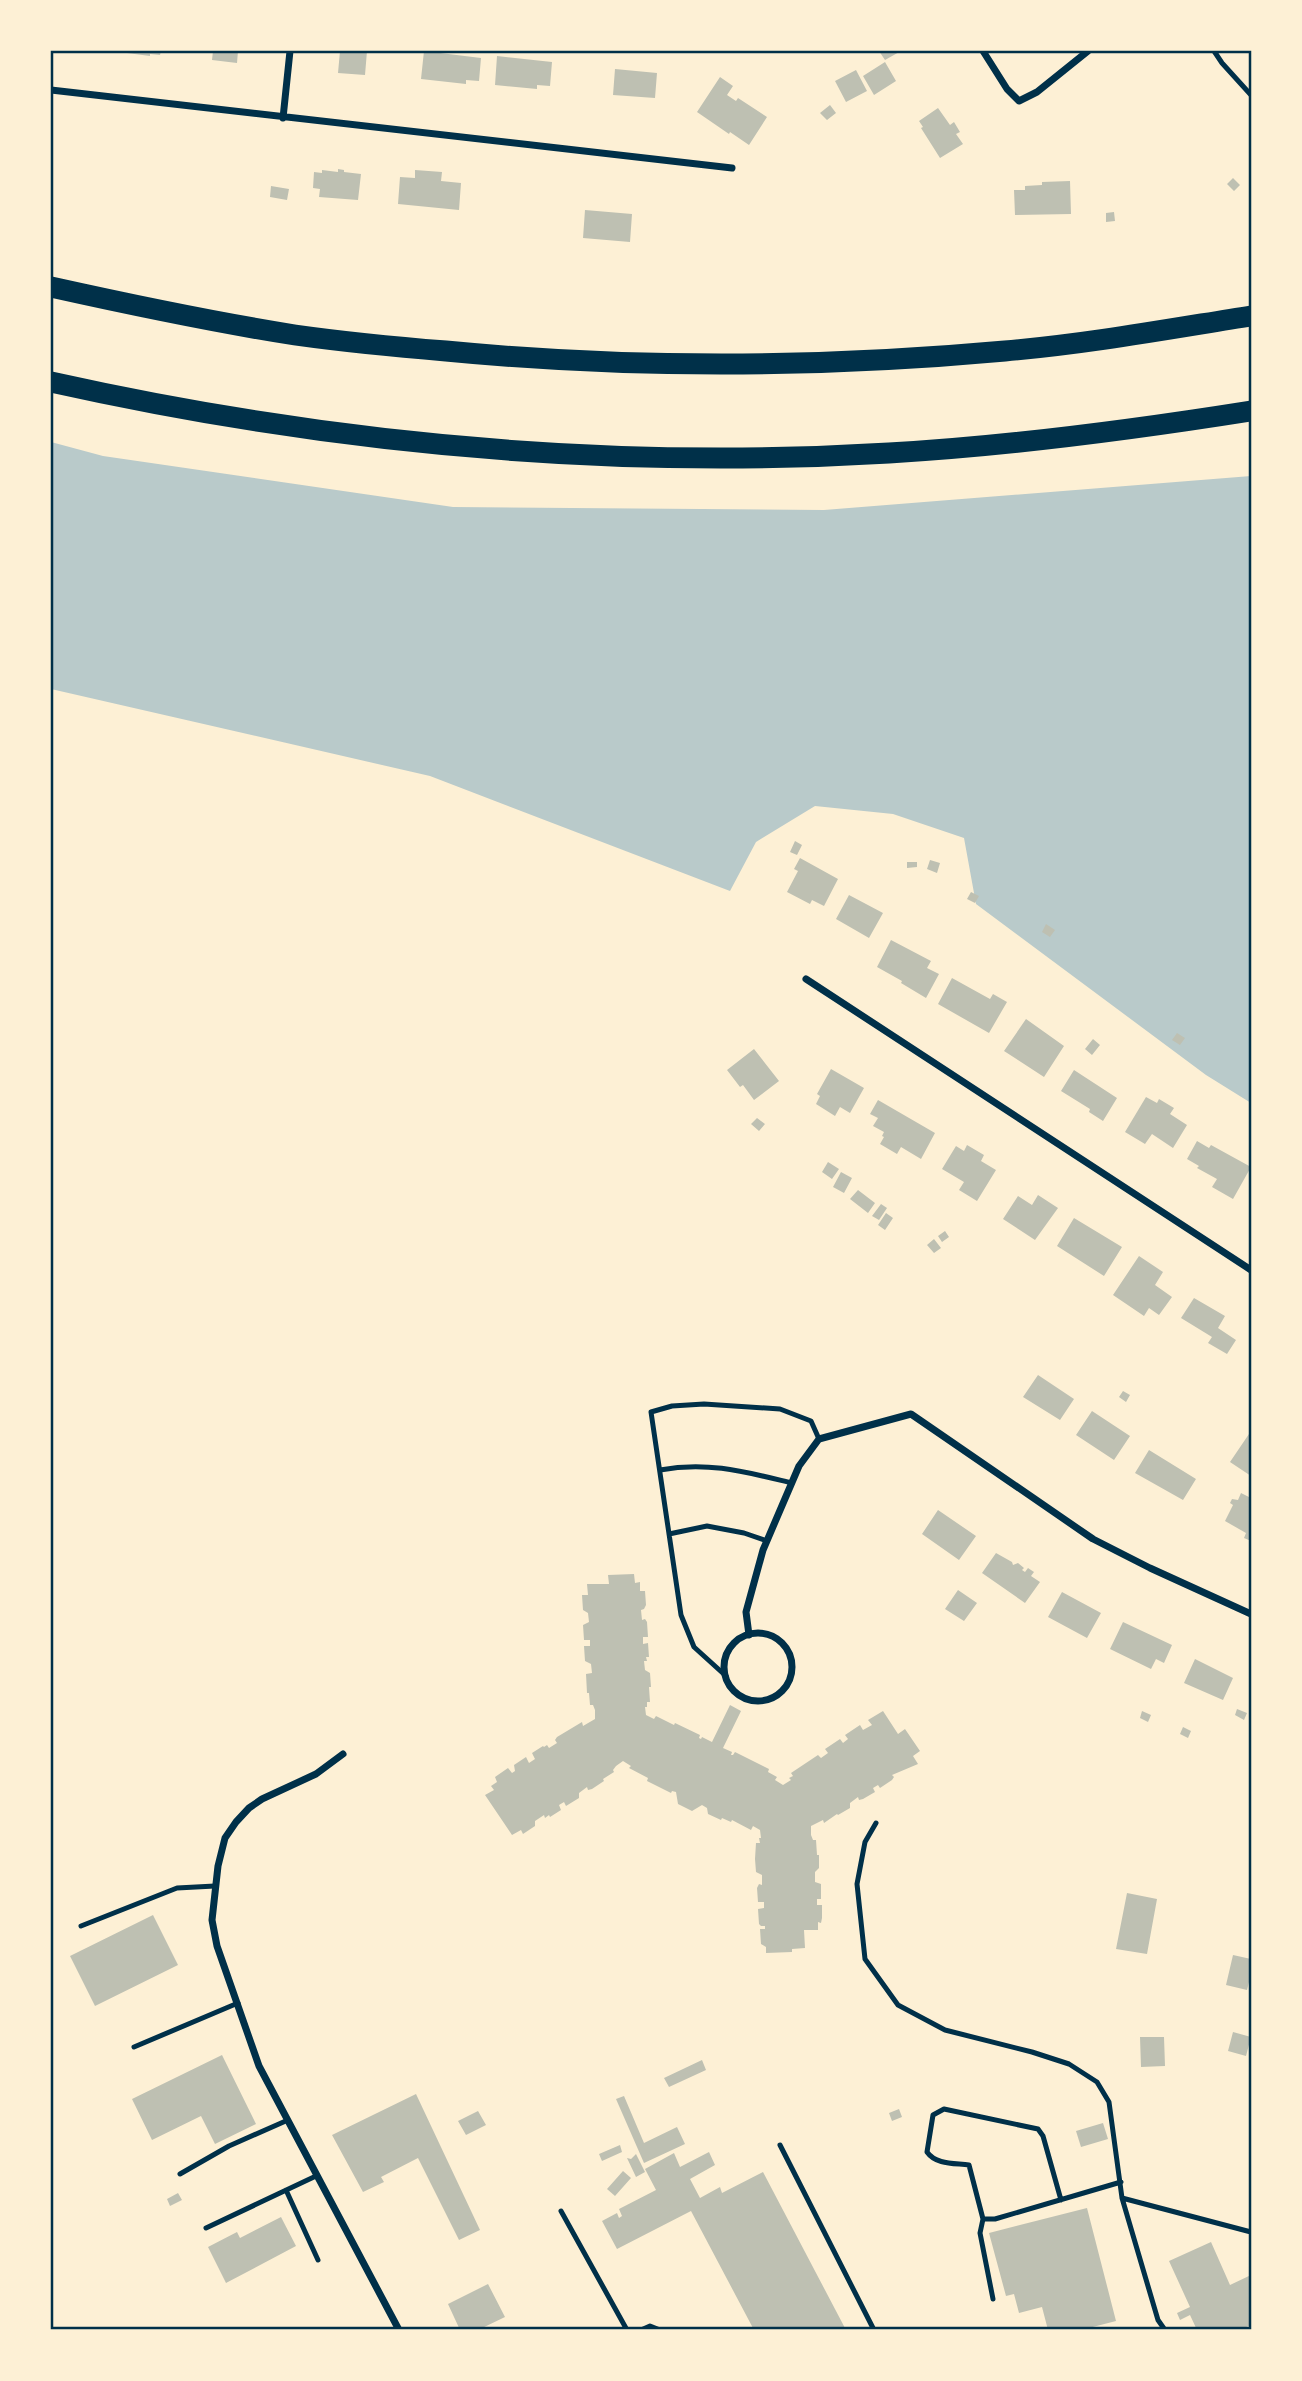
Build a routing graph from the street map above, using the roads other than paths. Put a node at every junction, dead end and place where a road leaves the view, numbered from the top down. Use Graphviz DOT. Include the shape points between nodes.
graph roads {
  1 [pos="290,51"];
  2 [pos="983,51"];
  3 [pos="1088,51"];
  4 [pos="1214,51"];
  5 [pos="51,90"];
  6 [pos="1251,95"];
  7 [pos="283,118"];
  8 [pos="732,168"];
  9 [pos="51,287"];
  10 [pos="1251,316"];
  11 [pos="51,382"];
  12 [pos="1251,411"];
  13 [pos="806,979"];
  14 [pos="1251,1270"];
  15 [pos="819,1439"];
  16 [pos="660,1470"];
  17 [pos="792,1483"];
  18 [pos="669,1534"];
  19 [pos="767,1541"];
  20 [pos="1251,1614"];
  21 [pos="749,1635"];
  22 [pos="726,1676"];
  23 [pos="343,1755"];
  24 [pos="876,1823"];
  25 [pos="215,1886"];
  26 [pos="81,1926"];
  27 [pos="238,2003"];
  28 [pos="134,2047"];
  29 [pos="288,2120"];
  30 [pos="780,2145"];
  31 [pos="180,2174"];
  32 [pos="316,2176"];
  33 [pos="1121,2182"];
  34 [pos="286,2190"];
  35 [pos="1122,2198"];
  36 [pos="1061,2200"];
  37 [pos="561,2211"];
  38 [pos="983,2219"];
  39 [pos="206,2228"];
  40 [pos="1251,2232"];
  41 [pos="318,2260"];
  42 [pos="993,2299"];
  43 [pos="399,2330"];
  44 [pos="627,2330"];
  45 [pos="641,2330"];
  46 [pos="660,2330"];
  47 [pos="874,2330"];
  48 [pos="1165,2330"];
  1 -- 7 [label="street"];
  2 -- 3 [label="street" via="1019,101"];
  4 -- 6 [label="lane"];
  5 -- 7 [label="street"];
  7 -- 8 [label="street"];
  9 -- 10 [label="highway" via="298,335 540,360 659,364 771,365 1007,351"];
  11 -- 12 [label="highway" via="281,425 396,440 652,458 888,453 1009,444"];
  13 -- 14 [label="street"];
  15 -- 16 [label="lane" via="811,1421 779,1409 673,1406 651,1412"];
  15 -- 17 [label="street"];
  15 -- 20 [label="street" via="911,1414 1093,1539"];
  16 -- 17 [label="lane" via="724,1467"];
  16 -- 18 [label="lane"];
  17 -- 19 [label="street"];
  18 -- 19 [label="lane" via="706,1526"];
  18 -- 22 [label="lane" via="681,1615 694,1647"];
  19 -- 21 [label="street" via="746,1612"];
  21 -- 22 [label="street" via="737,1640 729,1651 724,1663"];
  21 -- 22 [label="street" via="763,1633 785,1646 791,1658 788,1684 768,1700 754,1701 732,1689"];
  23 -- 25 [label="street" via="316,1774 262,1799 236,1822 225,1838"];
  24 -- 33 [label="lane" via="865,1842 857,1884 865,1959 898,2005 945,2030 1069,2064 1097,2082 1109,2102"];
  25 -- 26 [label="lane" via="177,1888"];
  25 -- 27 [label="street" via="212,1920 217,1946"];
  27 -- 28 [label="lane"];
  27 -- 29 [label="street" via="259,2066"];
  29 -- 31 [label="lane"];
  29 -- 32 [label="street"];
  30 -- 47 [label="lane"];
  32 -- 34 [label="lane"];
  32 -- 43 [label="street"];
  33 -- 35 [label="lane"];
  33 -- 36 [label="lane"];
  34 -- 39 [label="lane"];
  34 -- 41 [label="lane"];
  35 -- 40 [label="lane"];
  35 -- 48 [label="lane" via="1158,2320"];
  36 -- 38 [label="lane"];
  36 -- 38 [label="lane" via="1038,2129 938,2111 933,2115 927,2152 939,2162 969,2165"];
  37 -- 44 [label="lane"];
  38 -- 42 [label="lane" via="980,2233"];
  45 -- 46 [label="lane" via="650,2326"];
}
